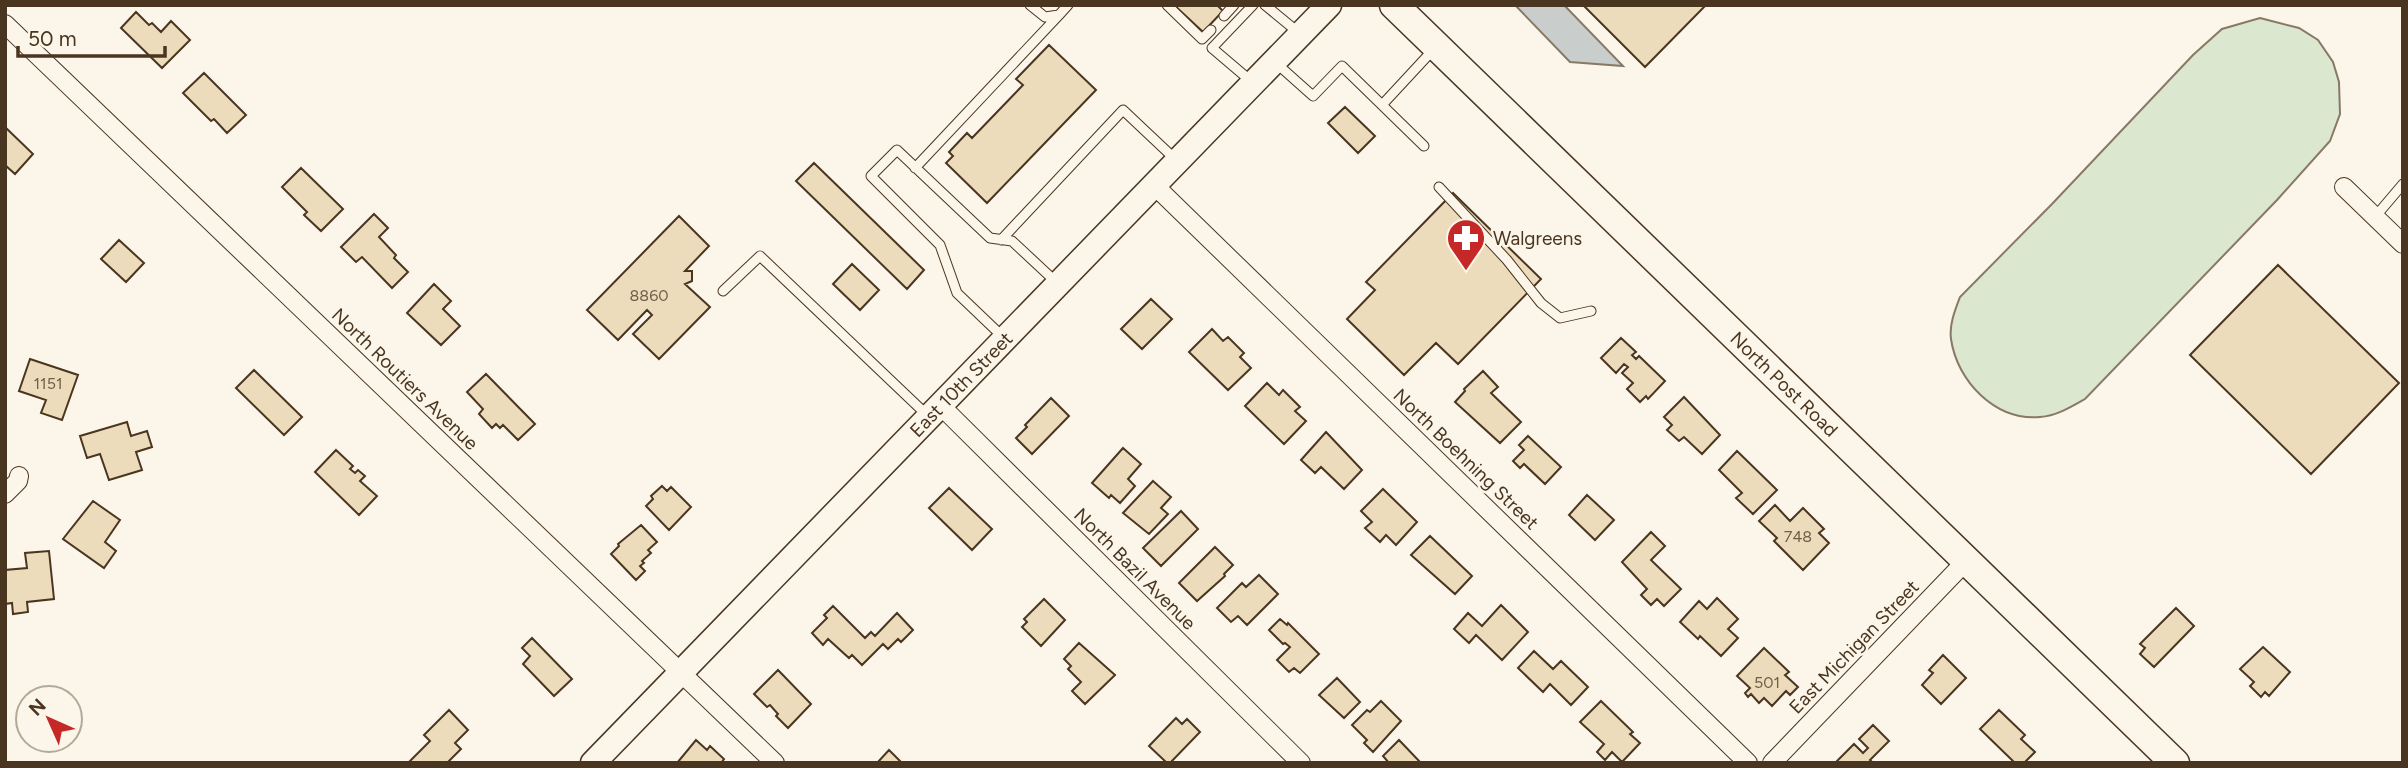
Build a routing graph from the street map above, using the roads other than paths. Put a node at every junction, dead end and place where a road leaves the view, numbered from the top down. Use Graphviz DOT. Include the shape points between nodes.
graph roads {
  1 [pos="1030,5"];
  2 [pos="1068,5"];
  3 [pos="1167,5"];
  4 [pos="1234,5"];
  5 [pos="1253,5"];
  6 [pos="1265,5"];
  7 [pos="1329,5"];
  8 [pos="1394,5"];
  9 [pos="1059,15"];
  10 [pos="1224,16"];
  11 [pos="5,24"];
  12 [pos="1211,30"];
  13 [pos="1301,34"];
  14 [pos="1202,39"];
  15 [pos="1212,48"];
  16 [pos="1436,48"];
  17 [pos="1274,61"];
  18 [pos="1253,83"];
  19 [pos="1381,105"];
  20 [pos="1424,146"];
  21 [pos="1177,161"];
  22 [pos="915,167"];
  23 [pos="2403,184"];
  24 [pos="1154,185"];
  25 [pos="1439,187"];
  26 [pos="2344,187"];
  27 [pos="2375,217"];
  28 [pos="1001,240"];
  29 [pos="2403,244"];
  30 [pos="1057,284"];
  31 [pos="723,291"];
  32 [pos="1591,311"];
  33 [pos="1004,338"];
  34 [pos="934,411"];
  35 [pos="19,475"];
  36 [pos="5,494"];
  37 [pos="1967,560"];
  38 [pos="681,673"];
  39 [pos="593,763"];
  40 [pos="775,763"];
  41 [pos="1301,763"];
  42 [pos="1748,763"];
  43 [pos="1772,763"];
  44 [pos="2175,763"];
  1 -- 9 [label="lane" via="1045,17"];
  2 -- 9 [label="lane"];
  3 -- 14 [label="lane"];
  4 -- 10 [label="lane"];
  5 -- 15 [label="lane"];
  6 -- 13 [label="lane"];
  7 -- 13 [label="main road, East 10th Street"];
  8 -- 16 [label="main road, North Post Road"];
  9 -- 22 [label="lane"];
  11 -- 38 [label="street, North Routiers Avenue"];
  12 -- 14 [label="lane"];
  13 -- 17 [label="main road, East 10th Street"];
  14 -- 15 [label="lane"];
  15 -- 18 [label="lane"];
  16 -- 19 [label="lane"];
  16 -- 37 [label="main road, North Post Road"];
  17 -- 18 [label="main road, East 10th Street"];
  17 -- 19 [label="lane" via="1313,96 1342,66"];
  18 -- 21 [label="main road, East 10th Street"];
  19 -- 20 [label="lane"];
  21 -- 24 [label="main road, East 10th Street"];
  21 -- 28 [label="lane" via="1123,110"];
  22 -- 28 [label="lane" via="990,238"];
  22 -- 33 [label="lane" via="897,150 871,176 940,245 957,293"];
  23 -- 27 [label="lane"];
  24 -- 30 [label="main road, East 10th Street"];
  24 -- 42 [label="street, North Boehning Street"];
  25 -- 32 [label="lane" via="1541,303 1560,318"];
  26 -- 27 [label="street"];
  27 -- 29 [label="street"];
  28 -- 30 [label="lane" via="1012,241"];
  30 -- 33 [label="main road, East 10th Street"];
  31 -- 34 [label="lane" via="760,256"];
  33 -- 34 [label="main road, East 10th Street"];
  34 -- 38 [label="main road, East 10th Street"];
  34 -- 41 [label="street, North Bazil Avenue"];
  35 -- 36 [label="street"];
  37 -- 43 [label="street, East Michigan Street"];
  37 -- 44 [label="main road, North Post Road"];
  38 -- 39 [label="main road, East 10th Street"];
  38 -- 40 [label="street, North Routiers Avenue"];
}
